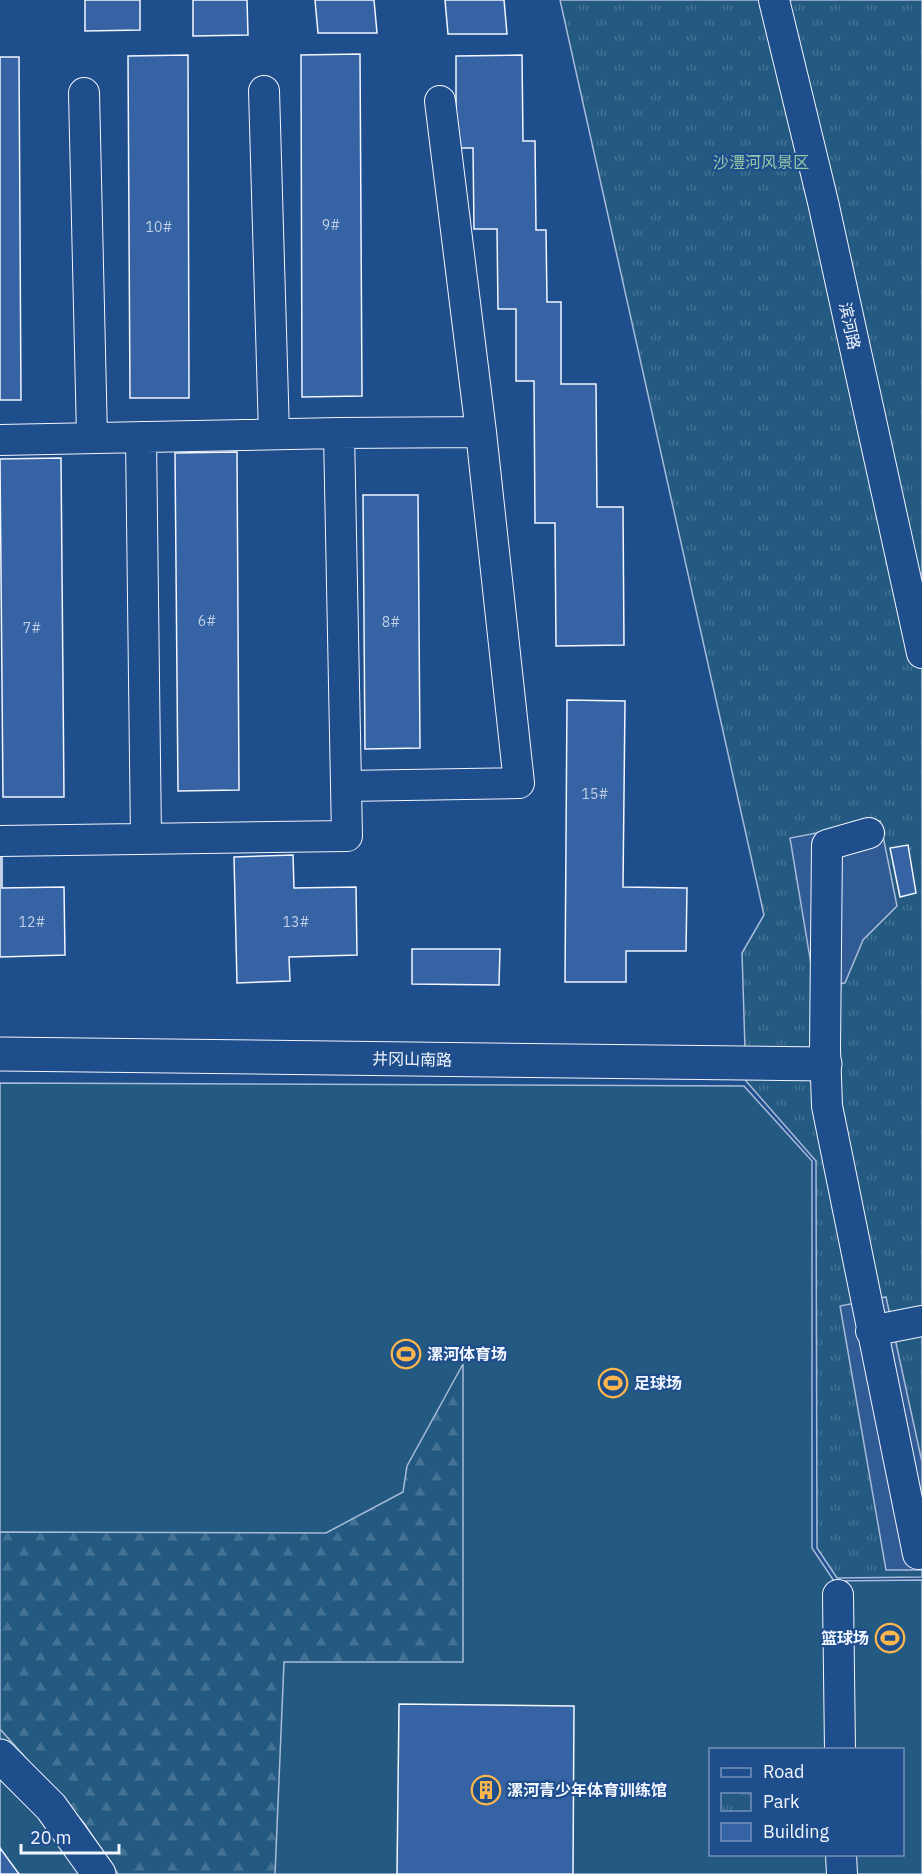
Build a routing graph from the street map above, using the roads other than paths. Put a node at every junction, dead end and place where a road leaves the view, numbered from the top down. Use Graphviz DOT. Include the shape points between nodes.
graph roads {
  1 [pos="774,0"];
  2 [pos="264,91"];
  3 [pos="84,93"];
  4 [pos="440,100"];
  5 [pos="481,432"];
  6 [pos="339,433"];
  7 [pos="274,434"];
  8 [pos="141,436"];
  9 [pos="92,437"];
  10 [pos="0,440"];
  11 [pos="922,653"];
  12 [pos="346,786"];
  13 [pos="868,833"];
  14 [pos="146,839"];
  15 [pos="0,841"];
  16 [pos="0,1054"];
  17 [pos="825,1064"];
  18 [pos="922,1320"];
  19 [pos="871,1331"];
  20 [pos="918,1554"];
  21 [pos="838,1595"];
  22 [pos="840,1748"];
  23 [pos="0,1756"];
  24 [pos="0,1776"];
  25 [pos="841,1856"];
  26 [pos="81,1874"];
  27 [pos="99,1874"];
  28 [pos="842,1874"];
  1 -- 11 [label="street, 滨河路"];
  2 -- 7 [label="street"];
  3 -- 9 [label="street"];
  4 -- 5 [label="street"];
  5 -- 6 [label="street"];
  5 -- 12 [label="street" via="519,783"];
  6 -- 7 [label="street"];
  6 -- 12 [label="street"];
  7 -- 8 [label="street"];
  8 -- 9 [label="street"];
  8 -- 14 [label="street"];
  9 -- 10 [label="street"];
  12 -- 14 [label="street" via="347,836"];
  13 -- 17 [label="street" via="827,846"];
  14 -- 15 [label="street"];
  16 -- 17 [label="street, 井冈山南路"];
  17 -- 19 [label="street" via="827,1106"];
  18 -- 19 [label="street"];
  19 -- 20 [label="street"];
  21 -- 22 [label="street"];
  23 -- 27 [label="street" via="51,1807"];
  24 -- 26 [label="street" via="33,1805"];
  25 -- 28 [label="street"];
}
